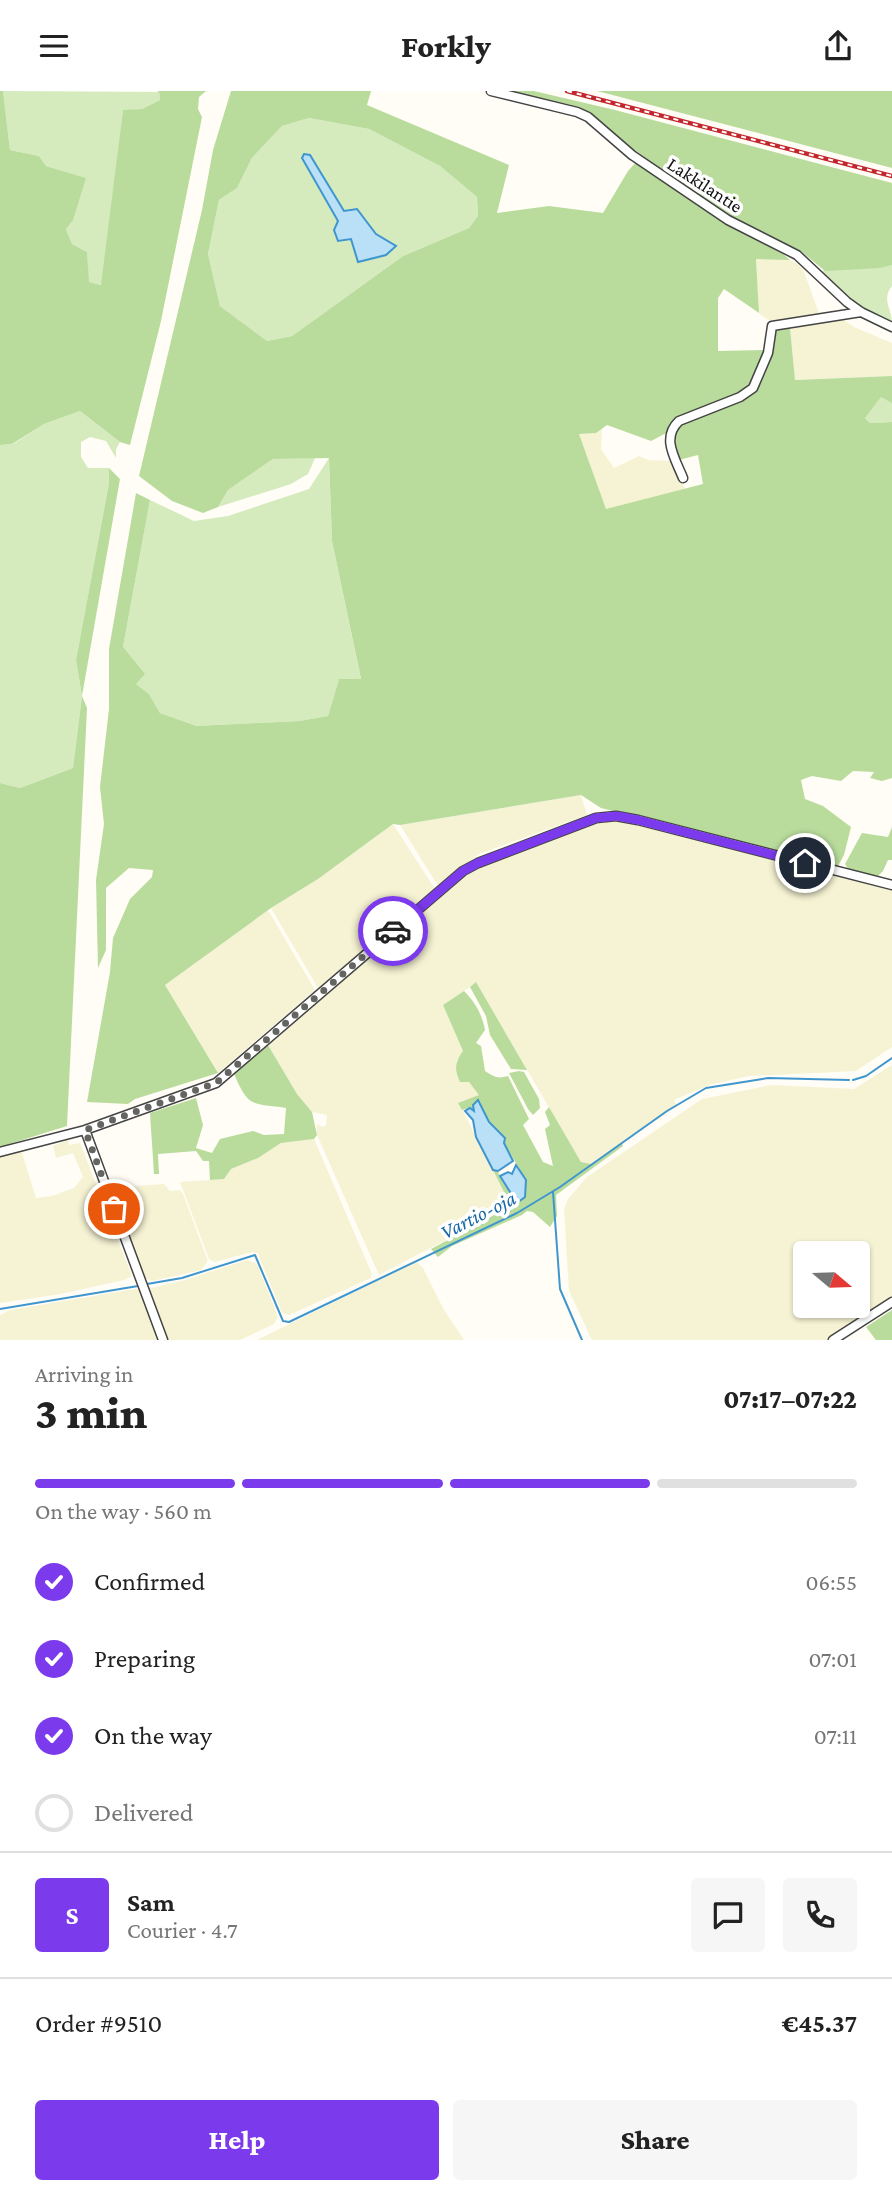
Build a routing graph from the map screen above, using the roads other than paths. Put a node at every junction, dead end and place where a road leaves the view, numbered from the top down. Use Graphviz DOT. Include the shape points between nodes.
graph roads {
  1 [pos="492,91"];
  2 [pos="861,312"];
  3 [pos="892,327"];
  4 [pos="683,478"];
  5 [pos="892,885"];
  6 [pos="85,1130"];
  7 [pos="0,1152"];
  8 [pos="892,1302"];
  9 [pos="163,1340"];
  10 [pos="833,1340"];
  1 -- 2 [label="street, Lakkilantie" via="588,117 632,156 728,220 797,255"];
  2 -- 3 [label="street, Lakkilantie"];
  2 -- 4 [label="street" via="772,326 768,353 753,388 673,427 670,444"];
  5 -- 6 [label="street" via="638,820 617,816 589,820 463,871 216,1083"];
  6 -- 7 [label="street"];
  6 -- 9 [label="street"];
  8 -- 10 [label="street"];
}
